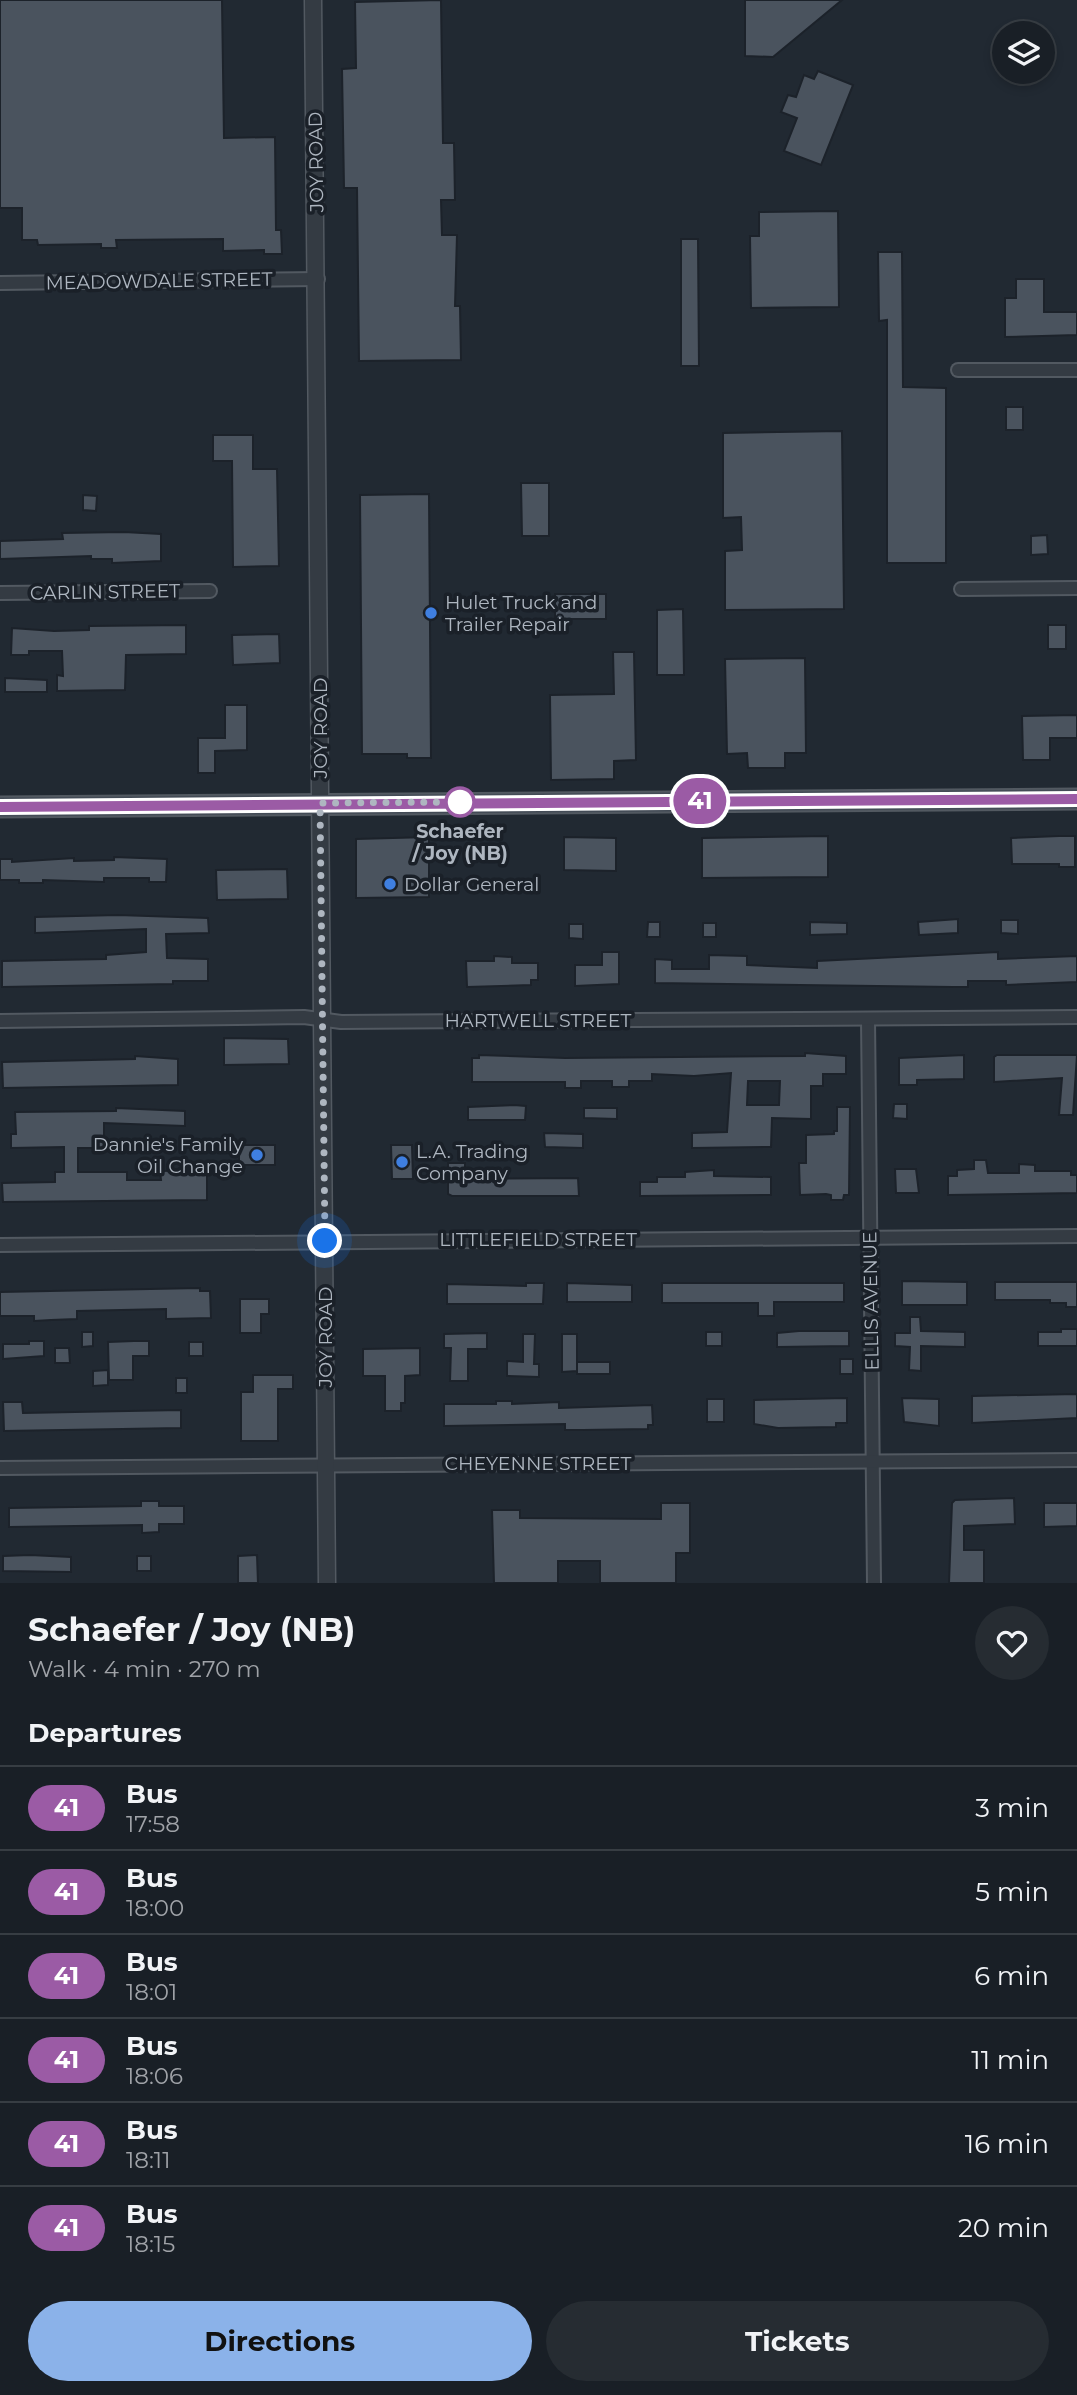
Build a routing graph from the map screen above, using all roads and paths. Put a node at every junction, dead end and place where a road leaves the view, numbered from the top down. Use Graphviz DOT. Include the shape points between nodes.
graph roads {
  1 [pos="313,0"];
  2 [pos="318,279"];
  3 [pos="0,283"];
  4 [pos="958,370"];
  5 [pos="1077,370"];
  6 [pos="1077,588"];
  7 [pos="961,589"];
  8 [pos="210,590"];
  9 [pos="0,593"];
  10 [pos="1077,799"];
  11 [pos="320,803"];
  12 [pos="0,807"];
  13 [pos="1077,1017"];
  14 [pos="323,1019"];
  15 [pos="868,1019"];
  16 [pos="0,1021"];
  17 [pos="1077,1236"];
  18 [pos="870,1237"];
  19 [pos="325,1241"];
  20 [pos="0,1245"];
  21 [pos="1077,1460"];
  22 [pos="873,1461"];
  23 [pos="327,1464"];
  24 [pos="0,1468"];
  25 [pos="327,1583"];
  26 [pos="874,1583"];
  1 -- 2 [label="street, JOY ROAD"];
  2 -- 3 [label="street, MEADOWDALE STREET"];
  2 -- 11 [label="street, JOY ROAD"];
  4 -- 5 [label="street"];
  6 -- 7 [label="street"];
  8 -- 9 [label="street, CARLIN STREET"];
  10 -- 11 [label="main road"];
  11 -- 12 [label="main road"];
  11 -- 14 [label="street, JOY ROAD"];
  13 -- 15 [label="street, HARTWELL STREET"];
  14 -- 15 [label="street, HARTWELL STREET"];
  14 -- 16 [label="street, HARTWELL STREET"];
  14 -- 19 [label="street, JOY ROAD"];
  15 -- 18 [label="street, ELLIS AVENUE"];
  17 -- 18 [label="street, LITTLEFIELD STREET"];
  18 -- 19 [label="street, LITTLEFIELD STREET"];
  18 -- 22 [label="street, ELLIS AVENUE"];
  19 -- 20 [label="street, LITTLEFIELD STREET"];
  19 -- 23 [label="street, JOY ROAD"];
  21 -- 22 [label="street, CHEYENNE STREET"];
  22 -- 23 [label="street, CHEYENNE STREET"];
  22 -- 26 [label="street, ELLIS AVENUE"];
  23 -- 24 [label="street, CHEYENNE STREET"];
  23 -- 25 [label="street, JOY ROAD"];
}
